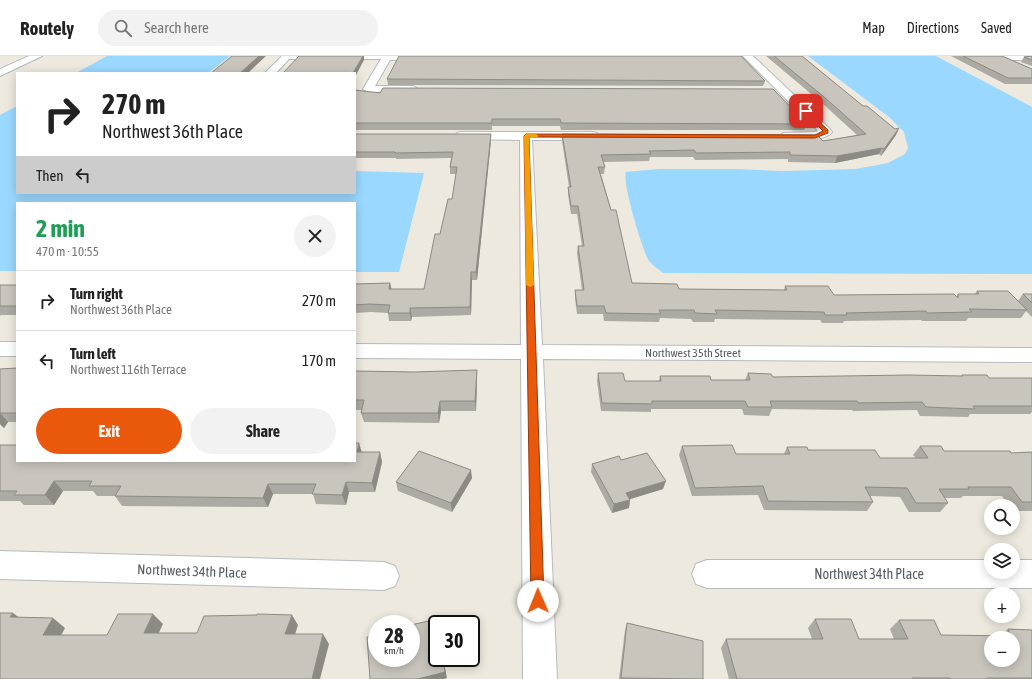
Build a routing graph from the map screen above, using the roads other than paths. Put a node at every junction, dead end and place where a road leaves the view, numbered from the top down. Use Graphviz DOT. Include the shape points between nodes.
graph roads {
  1 [pos="37,56"];
  2 [pos="287,56"];
  3 [pos="387,57"];
  4 [pos="434,57"];
  5 [pos="747,57"];
  6 [pos="999,57"];
  7 [pos="1032,57"];
  8 [pos="1019,66"];
  9 [pos="271,72"];
  10 [pos="0,73"];
  11 [pos="424,89"];
  12 [pos="770,91"];
  13 [pos="786,91"];
  14 [pos="448,136"];
  15 [pos="526,136"];
  16 [pos="604,136"];
  17 [pos="776,136"];
  18 [pos="0,349"];
  19 [pos="16,349"];
  20 [pos="356,351"];
  21 [pos="531,352"];
  22 [pos="1032,354"];
  23 [pos="0,565"];
  24 [pos="707,574"];
  25 [pos="1032,574"];
  26 [pos="384,576"];
  27 [pos="540,679"];
  1 -- 10 [label="street"];
  2 -- 3 [label="street"];
  2 -- 9 [label="street"];
  3 -- 4 [label="street"];
  3 -- 11 [label="street" via="368,89"];
  5 -- 13 [label="street"];
  6 -- 7 [label="street"];
  6 -- 8 [label="street"];
  12 -- 13 [label="street"];
  13 -- 17 [label="street" via="826,132 815,136"];
  14 -- 15 [label="street"];
  15 -- 16 [label="street"];
  15 -- 21 [label="street"];
  18 -- 19 [label="street"];
  20 -- 21 [label="street, Northwest 35th Street"];
  21 -- 22 [label="street, Northwest 35th Street"];
  21 -- 27 [label="street"];
  23 -- 26 [label="street, Northwest 34th Place"];
  24 -- 25 [label="street, Northwest 34th Place"];
}
